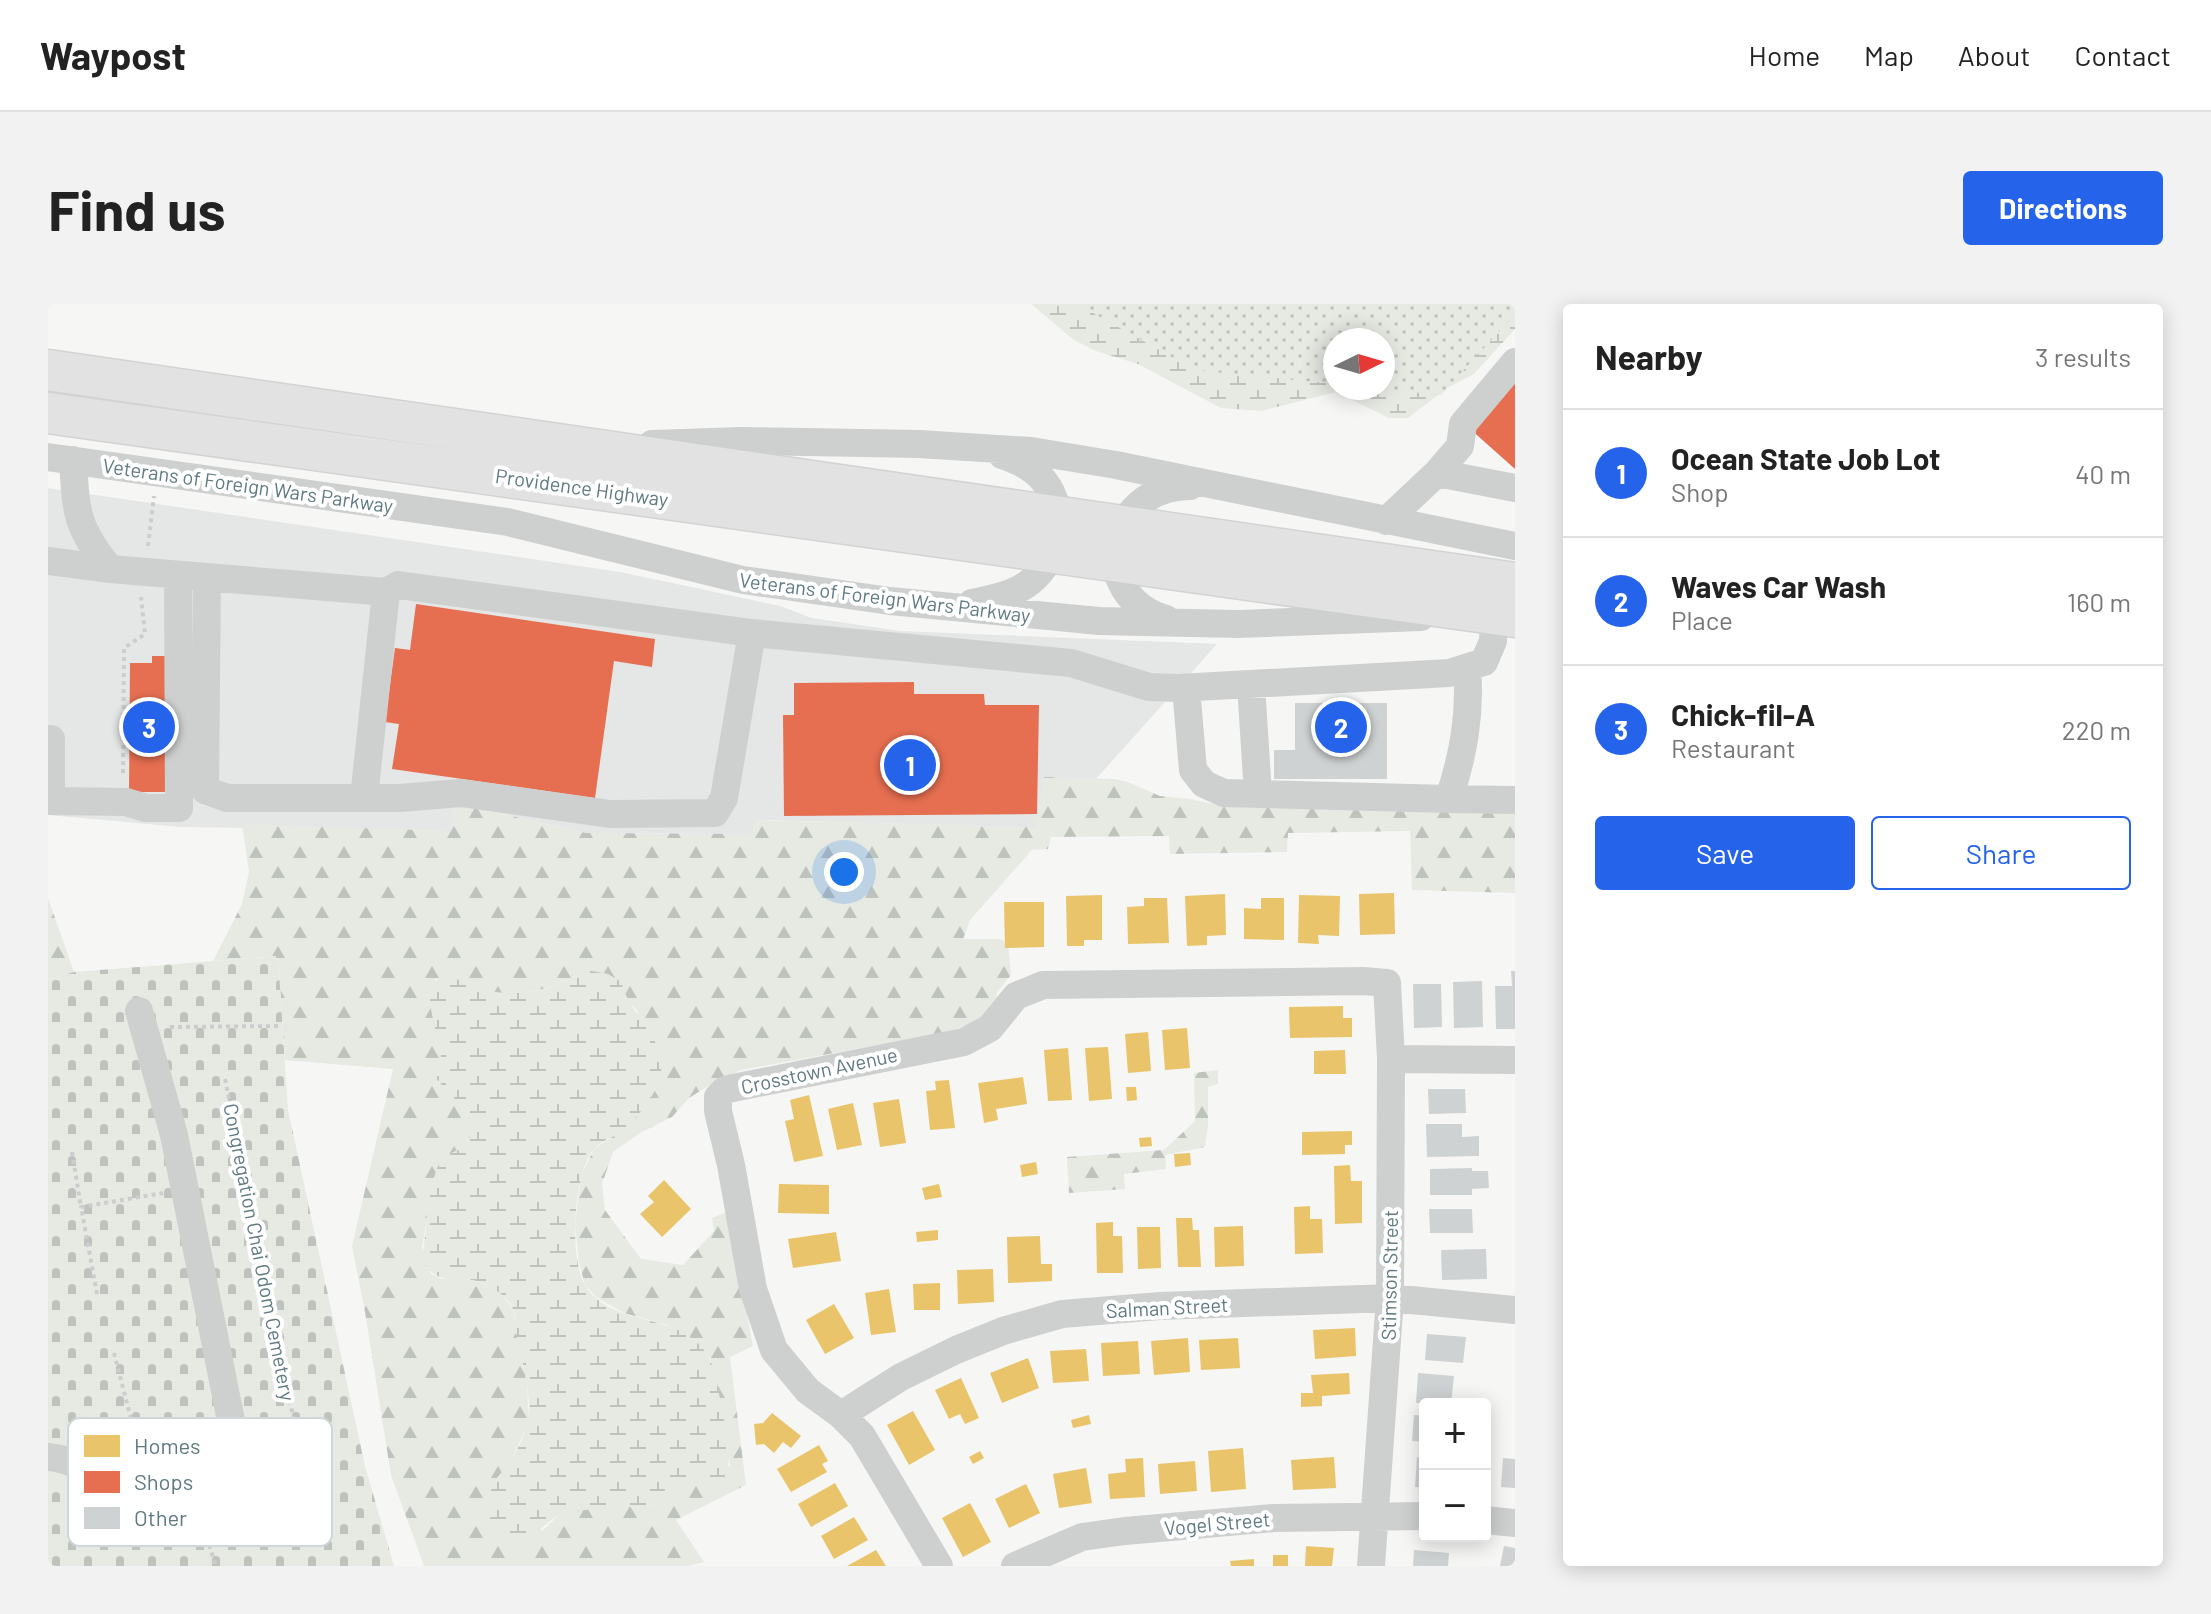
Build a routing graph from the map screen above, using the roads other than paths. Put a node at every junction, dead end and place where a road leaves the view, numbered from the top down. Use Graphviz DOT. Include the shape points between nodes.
graph roads {
  1 [pos="1515,362"];
  2 [pos="48,370"];
  3 [pos="48,413"];
  4 [pos="575,447"];
  5 [pos="980,447"];
  6 [pos="60,458"];
  7 [pos="1437,473"];
  8 [pos="1215,486"];
  9 [pos="1515,488"];
  10 [pos="76,511"];
  11 [pos="1386,521"];
  12 [pos="1055,535"];
  13 [pos="1119,544"];
  14 [pos="1515,546"];
  15 [pos="49,562"];
  16 [pos="110,569"];
  17 [pos="178,575"];
  18 [pos="207,577"];
  19 [pos="386,592"];
  20 [pos="1508,605"];
  21 [pos="943,607"];
  22 [pos="1192,623"];
  23 [pos="752,633"];
  24 [pos="1467,669"];
  25 [pos="1251,685"];
  26 [pos="1186,688"];
  27 [pos="51,739"];
  28 [pos="1258,794"];
  29 [pos="364,798"];
  30 [pos="1449,799"];
  31 [pos="1515,800"];
  32 [pos="1387,983"];
  33 [pos="141,1020"];
  34 [pos="1391,1059"];
  35 [pos="1515,1060"];
  36 [pos="1390,1298"];
  37 [pos="1515,1310"];
  38 [pos="841,1415"];
  39 [pos="230,1418"];
  40 [pos="48,1457"];
  41 [pos="68,1460"];
  42 [pos="1375,1515"];
  43 [pos="1419,1516"];
  44 [pos="1491,1521"];
  45 [pos="1515,1523"];
  46 [pos="939,1566"];
  47 [pos="1015,1566"];
  48 [pos="1371,1566"];
  1 -- 7 [label="street" via="1463,424 1460,446"];
  2 -- 4 [label="highway, Providence Highway"];
  3 -- 12 [label="highway, Providence Highway"];
  4 -- 5 [label="street" via="741,441"];
  4 -- 12 [label="highway, Providence Highway"];
  5 -- 8 [label="street" via="1072,457"];
  5 -- 12 [label="street" via="1013,458 1044,481 1054,499"];
  6 -- 10 [label="street"];
  6 -- 21 [label="street, Veterans of Foreign Wars Parkway" via="496,520 743,580"];
  7 -- 9 [label="street"];
  7 -- 11 [label="street"];
  8 -- 11 [label="street"];
  8 -- 13 [label="street" via="1177,486 1143,499 1129,513"];
  10 -- 15 [label="street" via="69,535"];
  10 -- 16 [label="street" via="88,542"];
  11 -- 14 [label="street"];
  12 -- 13 [label="highway"];
  12 -- 21 [label="street" via="1043,570 1028,584"];
  13 -- 20 [label="highway"];
  13 -- 22 [label="street" via="1128,596 1164,618"];
  15 -- 16 [label="street"];
  16 -- 17 [label="street"];
  17 -- 18 [label="street"];
  17 -- 27 [label="street" via="179,808 51,801"];
  18 -- 19 [label="street"];
  18 -- 29 [label="street" via="205,790 227,798"];
  19 -- 23 [label="street" via="398,585 415,586"];
  19 -- 29 [label="street"];
  20 -- 22 [label="street, Veterans of Foreign Wars Parkway"];
  20 -- 24 [label="street" via="1484,662"];
  21 -- 22 [label="street, Veterans of Foreign Wars Parkway"];
  23 -- 26 [label="street" via="1071,663 1149,687"];
  23 -- 29 [label="street" via="724,798 715,813 610,814 461,793"];
  24 -- 25 [label="street"];
  24 -- 30 [label="street" via="1466,730"];
  25 -- 26 [label="street"];
  25 -- 28 [label="street"];
  26 -- 28 [label="street" via="1193,770 1204,784 1224,793"];
  28 -- 30 [label="street"];
  30 -- 31 [label="street"];
  32 -- 34 [label="street, Stimson Street"];
  32 -- 38 [label="street, Crosstown Avenue" via="1043,985 1016,996 990,1028 964,1042 725,1090 718,1097 718,1111 764,1327 790,1371"];
  33 -- 39 [label="street" via="174,1135"];
  34 -- 35 [label="street"];
  34 -- 36 [label="street, Stimson Street"];
  36 -- 37 [label="street, Salman Street"];
  36 -- 38 [label="street, Salman Street" via="1062,1314 956,1350"];
  36 -- 42 [label="street, Stimson Street"];
  38 -- 46 [label="street, Crosstown Avenue" via="862,1436"];
  40 -- 41 [label="street"];
  42 -- 43 [label="street, Vogel Street"];
  42 -- 47 [label="street, Vogel Street" via="1274,1518 1082,1537"];
  42 -- 48 [label="street, Stimson Street"];
  44 -- 45 [label="street"];
}
